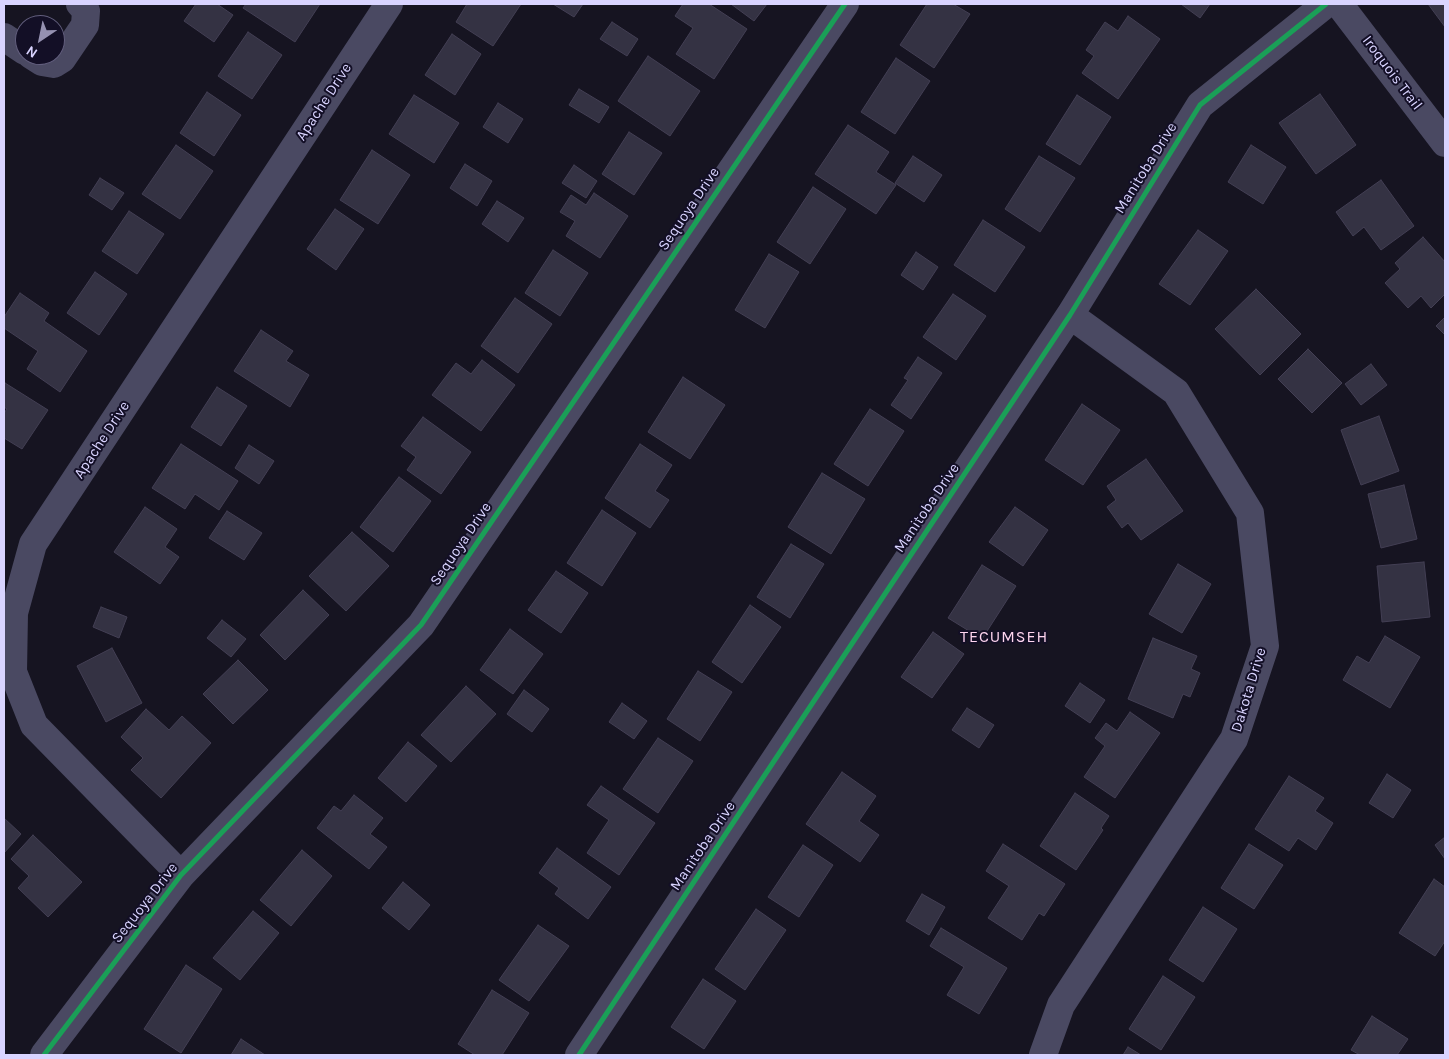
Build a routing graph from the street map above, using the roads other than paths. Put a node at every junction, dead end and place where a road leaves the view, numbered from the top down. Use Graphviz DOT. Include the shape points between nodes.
graph roads {
  1 [pos="80,4"];
  2 [pos="389,4"];
  3 [pos="845,4"];
  4 [pos="1326,4"];
  5 [pos="1339,4"];
  6 [pos="4,37"];
  7 [pos="15,44"];
  8 [pos="65,54"];
  9 [pos="1445,143"];
  10 [pos="1070,315"];
  11 [pos="181,875"];
  12 [pos="56,1051"];
  13 [pos="579,1055"];
  14 [pos="1043,1055"];
  1 -- 8 [label="street" via="86,12 85,24"];
  2 -- 11 [label="street, Apache Drive" via="33,544 14,614 13,672 34,725"];
  3 -- 11 [label="street, Sequoya Drive" via="421,625"];
  4 -- 10 [label="street, Manitoba Drive" via="1200,106"];
  5 -- 9 [label="street, Iroquois Trail"];
  6 -- 7 [label="street"];
  10 -- 13 [label="street, Manitoba Drive"];
  10 -- 14 [label="street, Dakota Drive" via="1176,392 1250,513 1265,646 1234,740 1060,1005"];
  11 -- 12 [label="street, Sequoya Drive"];
}
